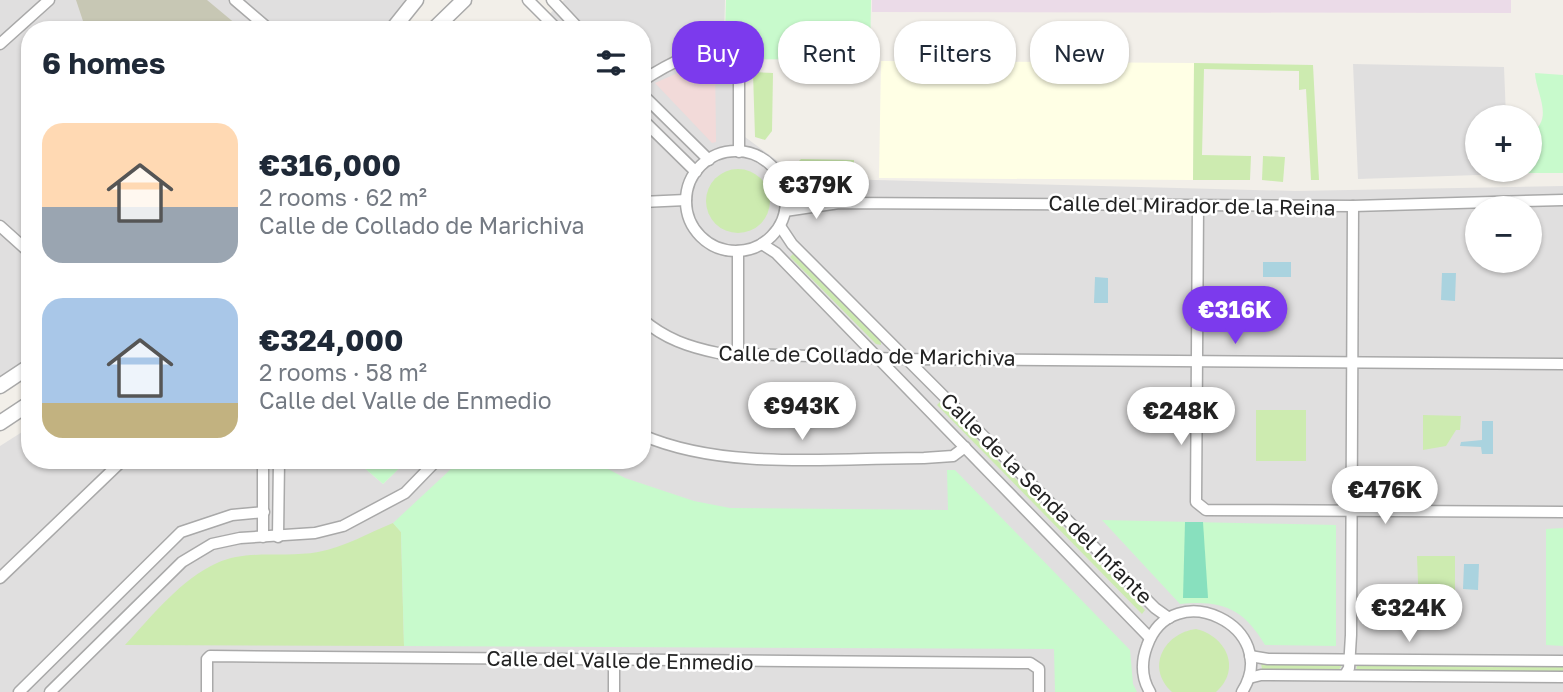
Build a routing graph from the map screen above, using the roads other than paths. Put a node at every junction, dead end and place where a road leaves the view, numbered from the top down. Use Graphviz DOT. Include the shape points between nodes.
graph roads {
  1 [pos="49,0"];
  2 [pos="235,0"];
  3 [pos="416,0"];
  4 [pos="464,0"];
  5 [pos="528,0"];
  6 [pos="552,0"];
  7 [pos="26,21"];
  8 [pos="260,21"];
  9 [pos="398,21"];
  10 [pos="442,21"];
  11 [pos="549,21"];
  12 [pos="572,21"];
  13 [pos="21,25"];
  14 [pos="0,44"];
  15 [pos="651,76"];
  16 [pos="651,103"];
  17 [pos="651,128"];
  18 [pos="739,152"];
  19 [pos="709,160"];
  20 [pos="696,172"];
  21 [pos="784,188"];
  22 [pos="1563,194"];
  23 [pos="1544,198"];
  24 [pos="686,200"];
  25 [pos="1563,200"];
  26 [pos="651,202"];
  27 [pos="839,203"];
  28 [pos="1198,206"];
  29 [pos="1353,206"];
  30 [pos="785,211"];
  31 [pos="0,226"];
  32 [pos="780,226"];
  33 [pos="762,244"];
  34 [pos="21,245"];
  35 [pos="738,251"];
  36 [pos="651,326"];
  37 [pos="738,354"];
  38 [pos="881,358"];
  39 [pos="908,359"];
  40 [pos="1197,361"];
  41 [pos="1352,361"];
  42 [pos="1563,364"];
  43 [pos="21,372"];
  44 [pos="0,386"];
  45 [pos="21,410"];
  46 [pos="0,423"];
  47 [pos="651,439"];
  48 [pos="965,447"];
  49 [pos="114,469"];
  50 [pos="263,469"];
  51 [pos="279,469"];
  52 [pos="428,469"];
  53 [pos="1352,510"];
  54 [pos="264,512"];
  55 [pos="1563,512"];
  56 [pos="263,537"];
  57 [pos="278,537"];
  58 [pos="0,578"];
  59 [pos="1169,618"];
  60 [pos="1150,638"];
  61 [pos="1250,656"];
  62 [pos="1350,660"];
  63 [pos="614,661"];
  64 [pos="1563,661"];
  65 [pos="1345,675"];
  66 [pos="1563,677"];
  67 [pos="1248,678"];
  68 [pos="19,692"];
  69 [pos="50,692"];
  70 [pos="207,692"];
  71 [pos="614,692"];
  72 [pos="1039,692"];
  73 [pos="1150,692"];
  74 [pos="1242,692"];
  1 -- 7 [label="street"];
  2 -- 8 [label="street"];
  3 -- 9 [label="street"];
  4 -- 10 [label="street"];
  5 -- 11 [label="street"];
  6 -- 12 [label="street"];
  13 -- 14 [label="street"];
  15 -- 18 [label="street" via="718,49 735,52"];
  16 -- 19 [label="street"];
  17 -- 20 [label="street"];
  18 -- 19 [label="street"];
  18 -- 21 [label="street" via="768,163"];
  19 -- 20 [label="street"];
  20 -- 24 [label="street"];
  21 -- 27 [label="street, Calle del Mirador de la Reina"];
  21 -- 30 [label="street"];
  22 -- 23 [label="street, Calle del Mirador de la Reina"];
  23 -- 25 [label="street, Calle del Mirador de la Reina"];
  23 -- 29 [label="street, Calle del Mirador de la Reina"];
  24 -- 26 [label="street"];
  24 -- 35 [label="street" via="692,226 701,237 724,250"];
  27 -- 28 [label="street, Calle del Mirador de la Reina"];
  27 -- 30 [label="street, Calle del Mirador de la Reina"];
  28 -- 29 [label="street, Calle del Mirador de la Reina"];
  28 -- 40 [label="street"];
  29 -- 41 [label="street"];
  30 -- 32 [label="street"];
  31 -- 34 [label="street"];
  32 -- 33 [label="street"];
  32 -- 39 [label="street, Calle de la Senda del Infante" via="787,239"];
  33 -- 35 [label="street"];
  33 -- 38 [label="street, Calle de la Senda del Infante"];
  35 -- 37 [label="street"];
  36 -- 37 [label="street, Calle de Collado de Marichiva" via="691,348"];
  37 -- 38 [label="street, Calle de Collado de Marichiva"];
  38 -- 39 [label="street, Calle de Collado de Marichiva"];
  38 -- 48 [label="street, Calle de la Senda del Infante"];
  39 -- 40 [label="street, Calle de Collado de Marichiva"];
  39 -- 59 [label="street, Calle de la Senda del Infante"];
  40 -- 41 [label="street, Calle de Collado de Marichiva"];
  40 -- 53 [label="street" via="1196,502 1206,510"];
  41 -- 42 [label="street, Calle de Collado de Marichiva"];
  41 -- 53 [label="street"];
  43 -- 44 [label="street"];
  45 -- 46 [label="street"];
  47 -- 48 [label="street" via="735,458 924,458 953,456"];
  48 -- 60 [label="street, Calle de la Senda del Infante"];
  49 -- 58 [label="street"];
  50 -- 54 [label="street"];
  51 -- 57 [label="street"];
  52 -- 57 [label="street" via="405,493 344,526"];
  53 -- 55 [label="street"];
  53 -- 62 [label="street"];
  54 -- 56 [label="street"];
  54 -- 68 [label="street" via="232,514 181,532"];
  56 -- 57 [label="street"];
  56 -- 69 [label="street" via="212,544 182,562"];
  59 -- 60 [label="street"];
  59 -- 61 [label="street" via="1193,611 1214,614 1235,627"];
  60 -- 73 [label="street" via="1142,664"];
  61 -- 62 [label="street"];
  61 -- 67 [label="street"];
  62 -- 64 [label="street"];
  62 -- 65 [label="street"];
  63 -- 70 [label="street, Calle del Valle de Enmedio" via="210,656"];
  63 -- 71 [label="street"];
  63 -- 72 [label="street, Calle del Valle de Enmedio" via="1030,663 1039,669"];
  65 -- 66 [label="street"];
  65 -- 67 [label="street"];
  67 -- 74 [label="street"];
}
